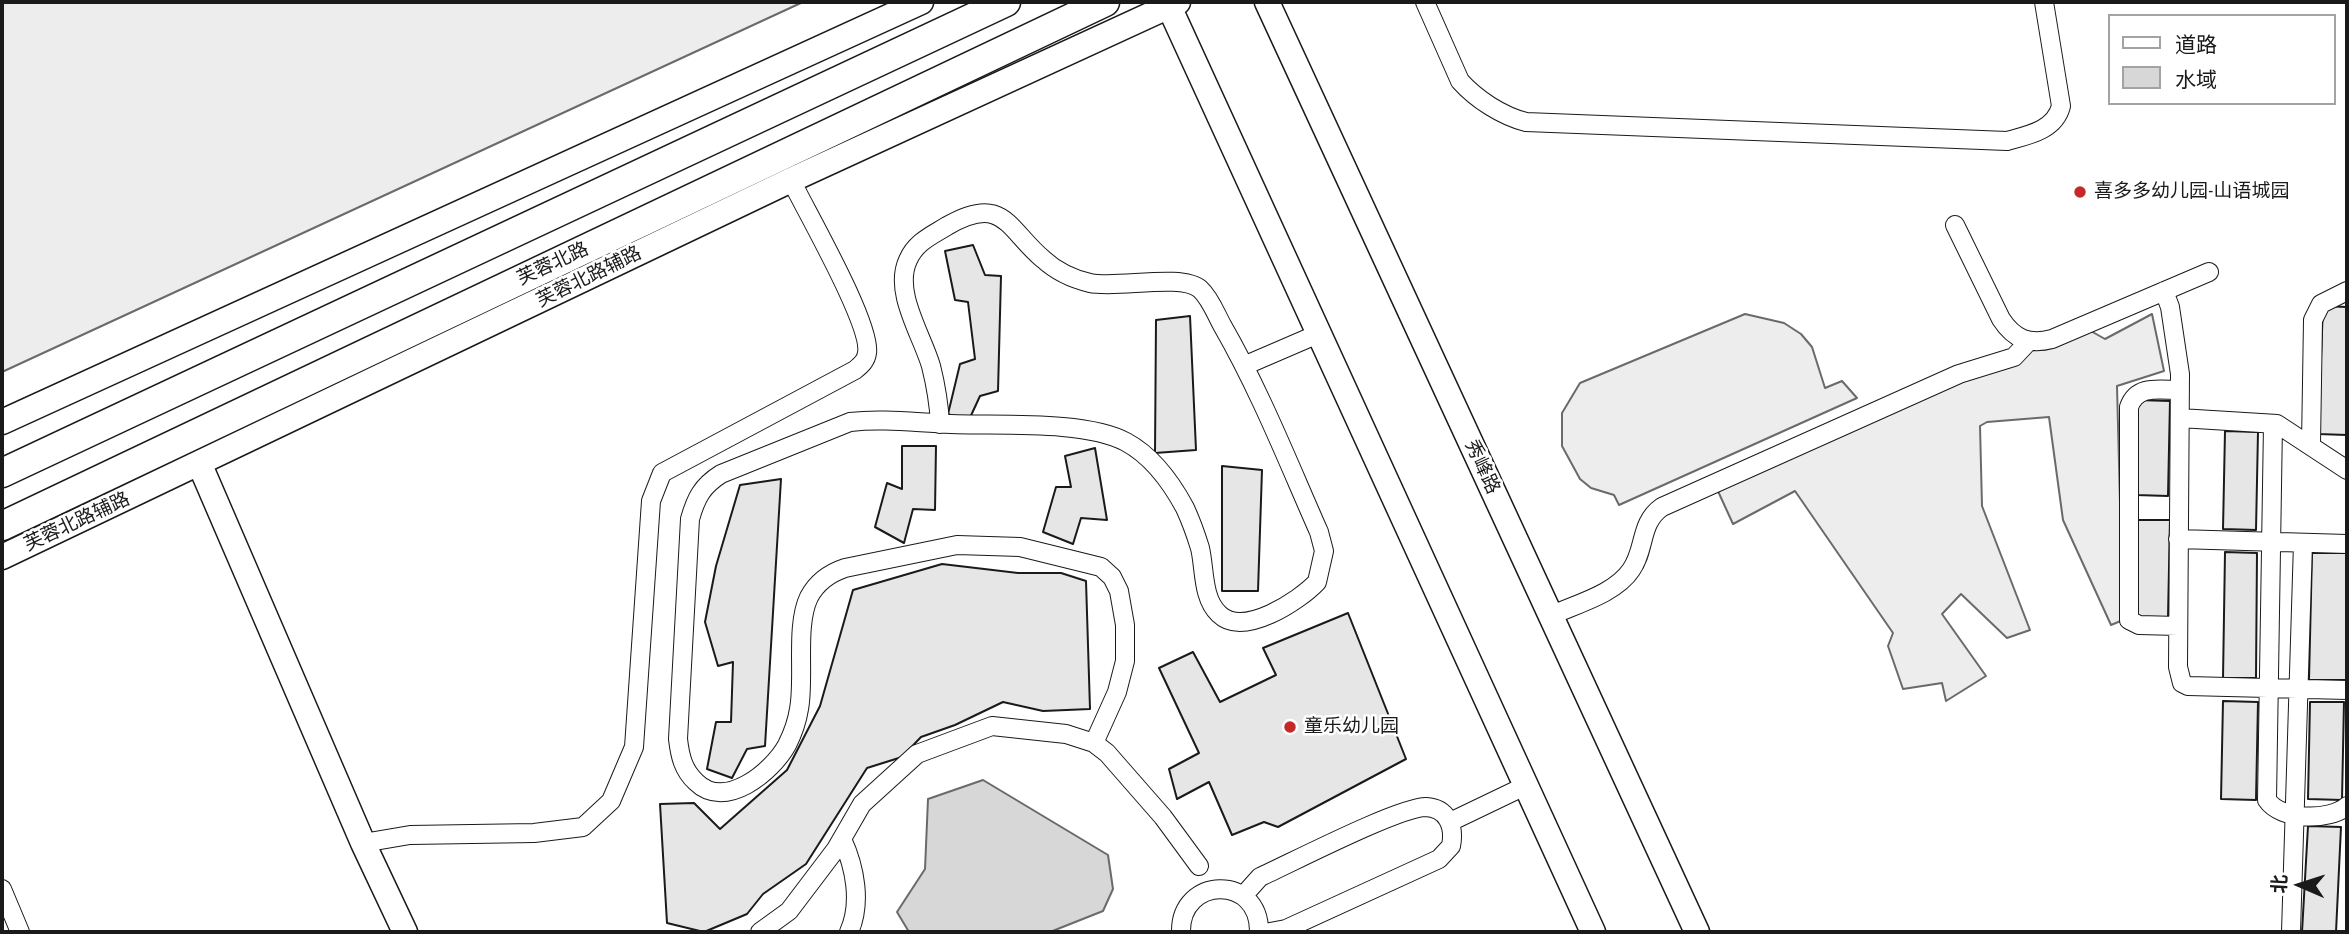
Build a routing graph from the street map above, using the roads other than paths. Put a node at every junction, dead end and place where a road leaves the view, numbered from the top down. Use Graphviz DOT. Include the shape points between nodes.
graph roads {
  1 [pos="921,2"];
  2 [pos="1006,2"];
  3 [pos="1105,2"];
  4 [pos="1267,2"];
  5 [pos="1425,2"];
  6 [pos="2044,2"];
  7 [pos="1171,3"];
  8 [pos="791,180"];
  9 [pos="1955,225"];
  10 [pos="2209,272"];
  11 [pos="2347,291"];
  12 [pos="2164,292"];
  13 [pos="1318,334"];
  14 [pos="2029,341"];
  15 [pos="1246,365"];
  16 [pos="2180,390"];
  17 [pos="2179,418"];
  18 [pos="2,422"];
  19 [pos="940,424"];
  20 [pos="2273,424"];
  21 [pos="2311,444"];
  22 [pos="200,465"];
  23 [pos="2347,470"];
  24 [pos="2,473"];
  25 [pos="2,526"];
  26 [pos="2178,538"];
  27 [pos="2269,542"];
  28 [pos="2303,543"];
  29 [pos="2347,544"];
  30 [pos="2,557"];
  31 [pos="1550,616"];
  32 [pos="2178,626"];
  33 [pos="2267,688"];
  34 [pos="2300,689"];
  35 [pos="2347,690"];
  36 [pos="1094,743"];
  37 [pos="1525,786"];
  38 [pos="2347,806"];
  39 [pos="2297,816"];
  40 [pos="1450,822"];
  41 [pos="842,839"];
  42 [pos="363,843"];
  43 [pos="1199,866"];
  44 [pos="2,889"];
  45 [pos="1220,889"];
  46 [pos="1200,894"];
  47 [pos="1243,896"];
  48 [pos="20,932"];
  49 [pos="405,932"];
  50 [pos="760,932"];
  51 [pos="849,932"];
  52 [pos="1181,932"];
  53 [pos="1259,932"];
  54 [pos="1270,932"];
  55 [pos="1593,932"];
  56 [pos="1697,932"];
  57 [pos="2291,932"];
  1 -- 18 [label="main road"];
  2 -- 24 [label="main road"];
  3 -- 25 [label="main road, 芙蓉北路"];
  4 -- 31 [label="main road, 秀峰路"];
  5 -- 6 [label="street" via="1469,91 1526,122 2007,141 2051,125 2059,116"];
  7 -- 8 [label="main road, 芙蓉北路辅路"];
  7 -- 13 [label="main road"];
  8 -- 22 [label="main road, 芙蓉北路辅路"];
  8 -- 42 [label="street" via="861,322 867,352 864,363 662,473 651,501 634,747 611,801 583,827 534,833 411,835"];
  9 -- 14 [label="street" via="2008,330"];
  10 -- 12 [label="street"];
  11 -- 21 [label="street" via="2321,304 2313,320"];
  12 -- 14 [label="street" via="2052,339"];
  12 -- 16 [label="street" via="2171,307"];
  13 -- 15 [label="street"];
  13 -- 37 [label="main road"];
  14 -- 31 [label="street" via="2014,357 1959,374 1662,508 1646,524 1633,568 1624,580"];
  15 -- 19 [label="street" via="1199,288 1181,283 1091,283 1066,275 1041,258 1004,218 979,215 955,222 918,243 903,277 930,364"];
  15 -- 19 [label="street" via="1324,551 1317,582 1309,591 1249,622 1231,621 1218,614 1190,519 1175,490 1146,455 1124,440 1072,429"];
  16 -- 17 [label="street"];
  16 -- 32 [label="street" via="2145,390 2132,398 2129,448 2129,620 2139,625"];
  17 -- 20 [label="street"];
  17 -- 26 [label="street"];
  19 -- 36 [label="street" via="850,422 705,484 690,519 680,759 690,776 709,791 727,792 768,770 795,727 805,614 818,585 830,573 845,568 957,545 1020,547 1101,567 1112,577 1125,625 1125,661"];
  20 -- 21 [label="street"];
  20 -- 27 [label="street"];
  21 -- 23 [label="street"];
  22 -- 30 [label="main road, 芙蓉北路辅路"];
  22 -- 42 [label="main road"];
  26 -- 27 [label="street"];
  26 -- 32 [label="street"];
  27 -- 28 [label="street"];
  27 -- 33 [label="street"];
  28 -- 29 [label="street"];
  28 -- 34 [label="street"];
  31 -- 56 [label="main road, 秀峰路"];
  32 -- 33 [label="street" via="2182,683"];
  33 -- 34 [label="street"];
  33 -- 39 [label="street" via="2267,800"];
  34 -- 35 [label="street"];
  34 -- 39 [label="street"];
  36 -- 41 [label="street" via="1066,734 992,726 917,754 862,804"];
  36 -- 43 [label="street" via="1163,817"];
  37 -- 40 [label="street"];
  37 -- 55 [label="main road"];
  38 -- 39 [label="street" via="2334,814"];
  39 -- 57 [label="street"];
  40 -- 47 [label="street" via="1443,812 1432,808 1404,812 1260,877"];
  40 -- 54 [label="street" via="1451,846 1439,859 1286,929"];
  41 -- 50 [label="street" via="789,911"];
  41 -- 51 [label="street" via="856,894 855,920"];
  42 -- 49 [label="main road"];
  43 -- 45 [label="street"];
  43 -- 46 [label="street"];
  44 -- 48 [label="street"];
  45 -- 46 [label="street"];
  45 -- 47 [label="street"];
  46 -- 52 [label="street" via="1186,910"];
  47 -- 53 [label="street" via="1258,915"];
}
